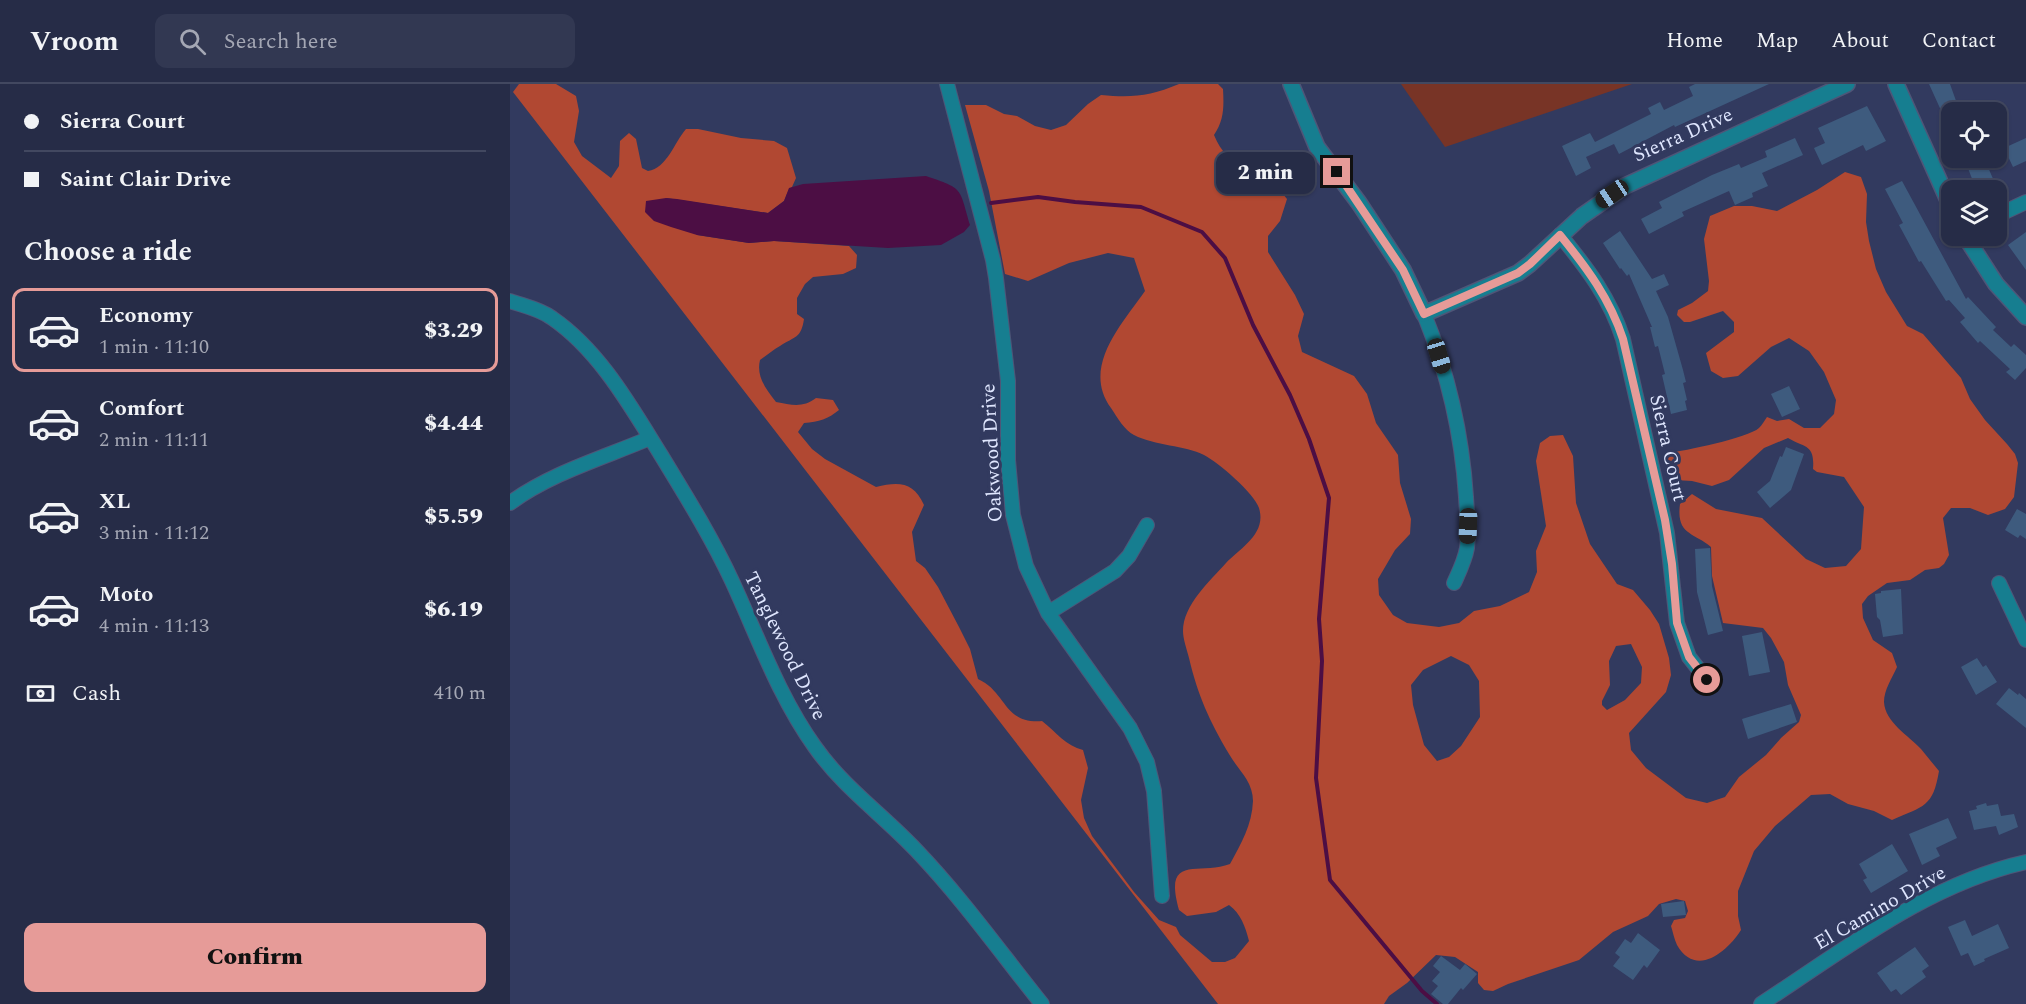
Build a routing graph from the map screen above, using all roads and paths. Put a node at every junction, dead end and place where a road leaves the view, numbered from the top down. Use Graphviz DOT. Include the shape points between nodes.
graph roads {
  1 [pos="948,84"];
  2 [pos="1291,84"];
  3 [pos="1847,84"];
  4 [pos="1896,84"];
  5 [pos="1941,184"];
  6 [pos="2026,202"];
  7 [pos="2007,211"];
  8 [pos="1560,235"];
  9 [pos="1971,246"];
  10 [pos="510,302"];
  11 [pos="1424,314"];
  12 [pos="2026,317"];
  13 [pos="650,438"];
  14 [pos="510,503"];
  15 [pos="1147,525"];
  16 [pos="1454,583"];
  17 [pos="1999,583"];
  18 [pos="1048,613"];
  19 [pos="2026,640"];
  20 [pos="1707,680"];
  21 [pos="2026,862"];
  22 [pos="1162,896"];
  23 [pos="1042,1004"];
  24 [pos="1761,1004"];
  1 -- 18 [label="street, Oakwood Drive" via="993,260 1008,381 1013,515 1026,566"];
  2 -- 11 [label="street" via="1317,147 1403,270"];
  3 -- 8 [label="street, Sierra Drive" via="1638,178"];
  4 -- 5 [label="street"];
  6 -- 7 [label="street"];
  8 -- 11 [label="street, Sierra Drive" via="1518,273"];
  8 -- 20 [label="street, Sierra Court" via="1598,283 1616,316 1662,508 1677,623 1689,657"];
  9 -- 12 [label="street" via="1991,277"];
  10 -- 13 [label="street, Tanglewood Drive" via="552,317 578,340 605,370"];
  11 -- 16 [label="street" via="1452,400 1464,468 1467,549"];
  13 -- 14 [label="street" via="553,478"];
  13 -- 23 [label="street, Tanglewood Drive" via="710,538 780,686 813,745 841,780 928,862"];
  15 -- 18 [label="street" via="1115,571"];
  17 -- 19 [label="street"];
  18 -- 22 [label="street, Oakwood Drive" via="1130,728 1147,762 1154,791"];
  21 -- 24 [label="street, El Camino Drive" via="1968,879 1929,898"];
}
